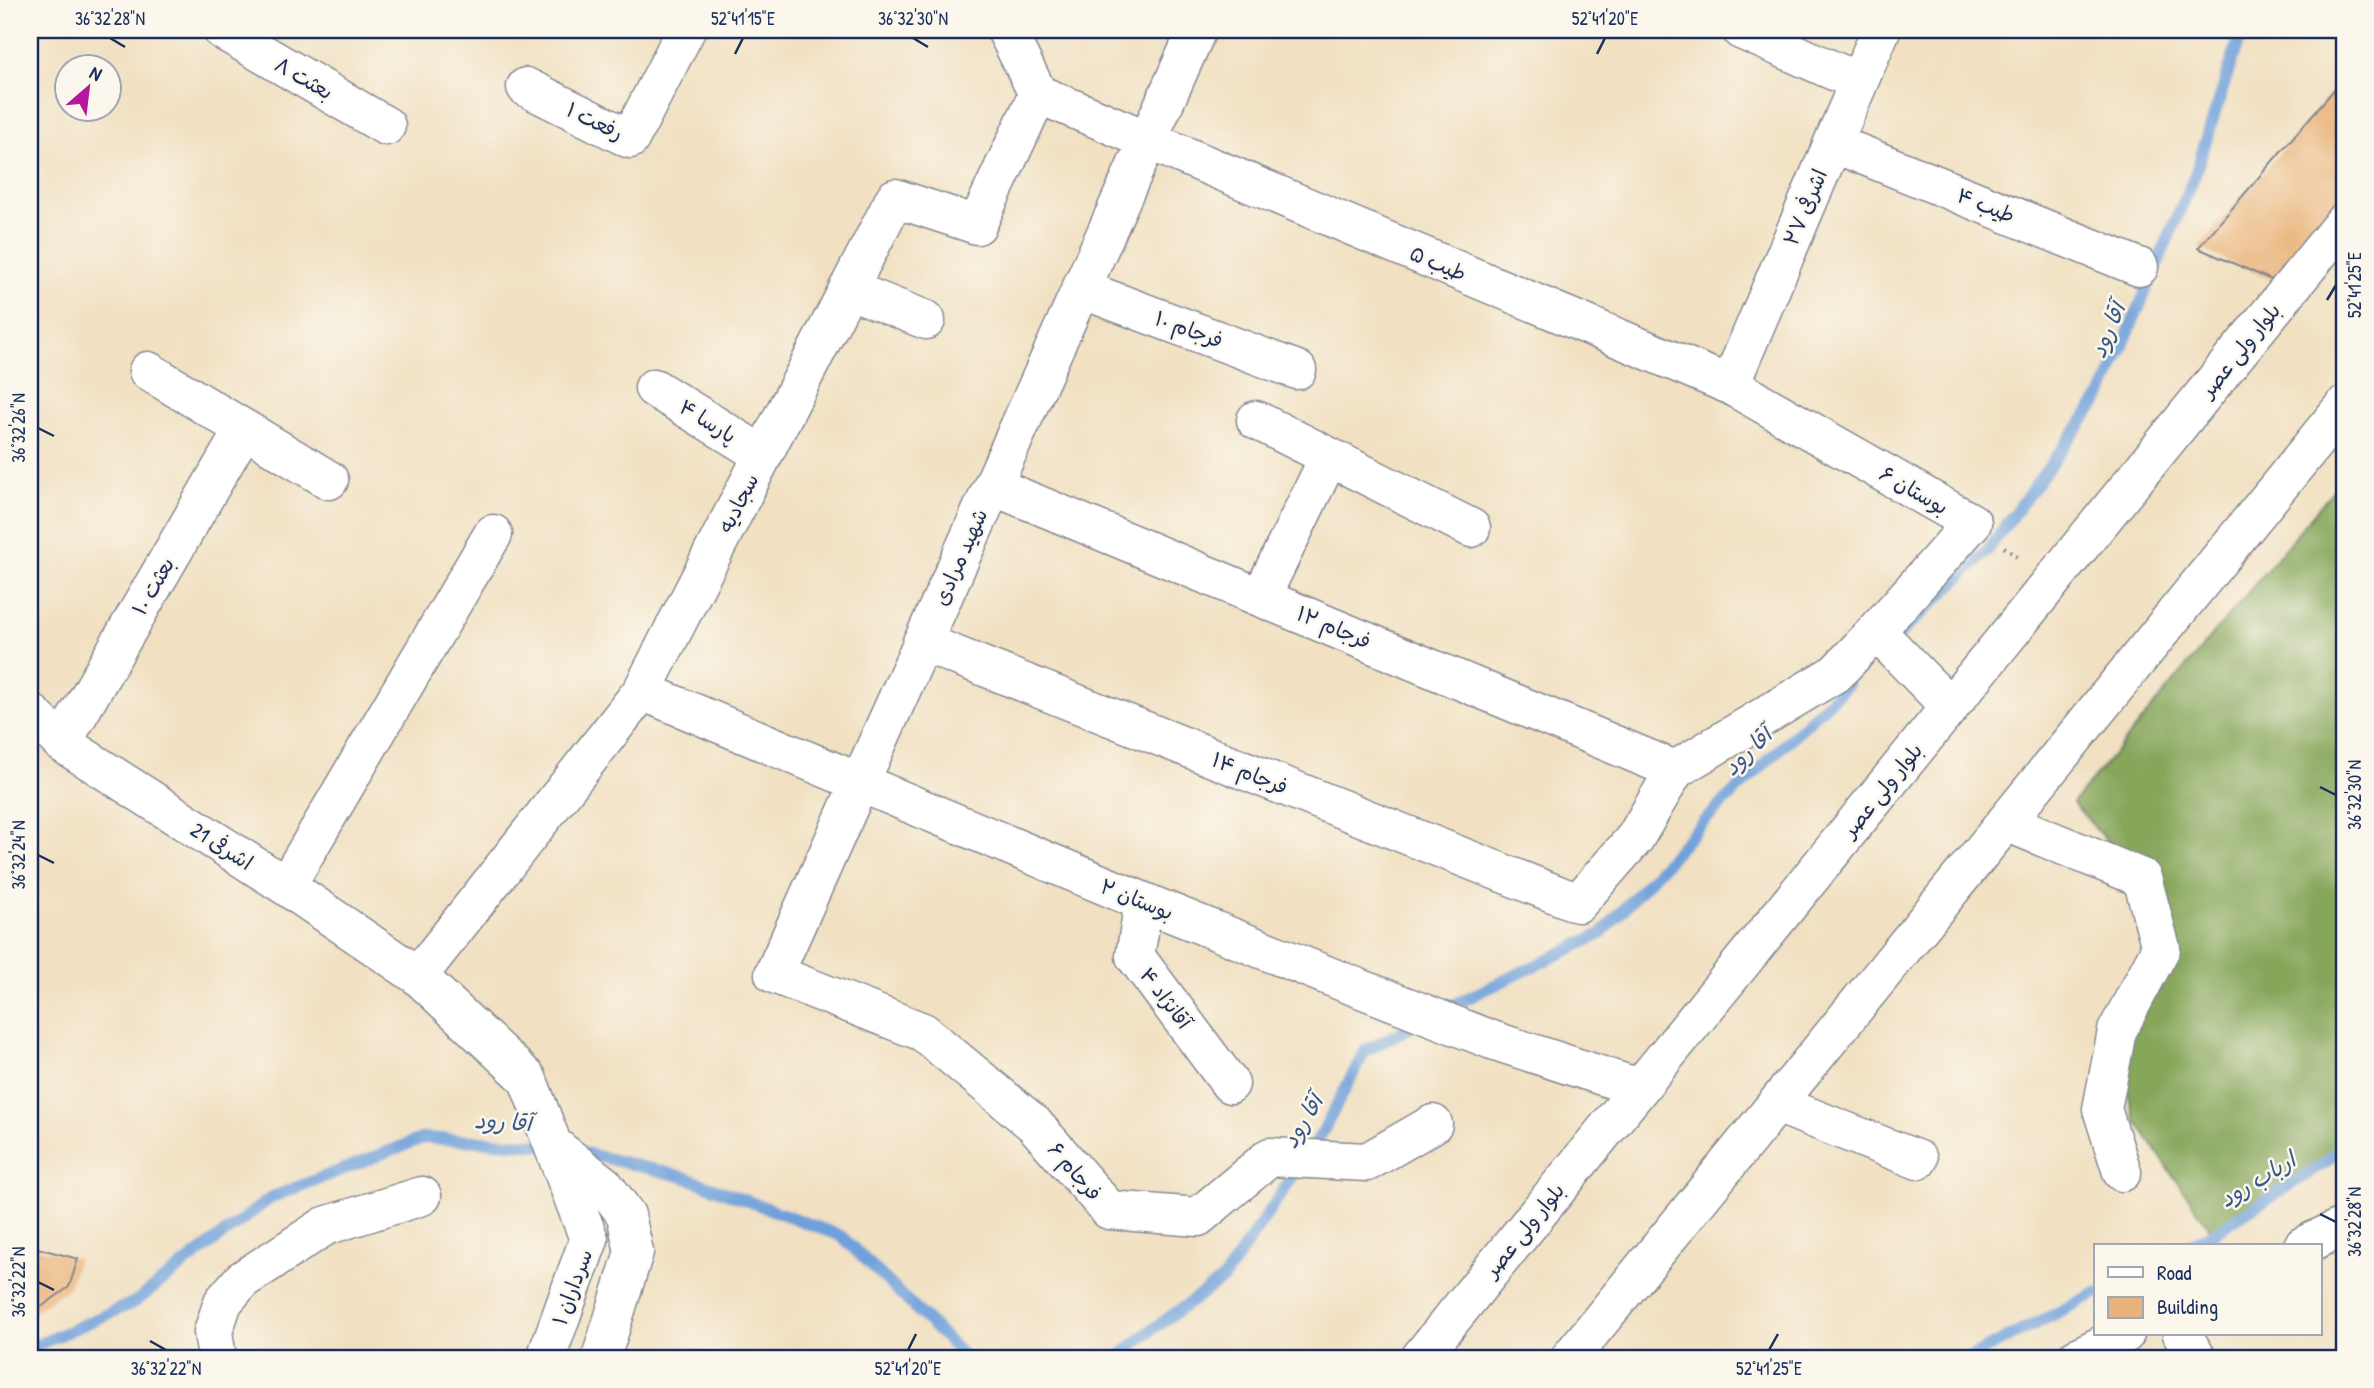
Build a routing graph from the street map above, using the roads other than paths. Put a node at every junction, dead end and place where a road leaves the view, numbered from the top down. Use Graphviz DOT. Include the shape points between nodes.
graph roads {
  1 [pos="222,30"];
  2 [pos="686,30"];
  3 [pos="1006,30"];
  4 [pos="1197,30"];
  5 [pos="1741,30"];
  6 [pos="1881,30"];
  7 [pos="1859,82"];
  8 [pos="526,87"];
  9 [pos="1038,94"];
  10 [pos="386,126"];
  11 [pos="1147,141"];
  12 [pos="1833,142"];
  13 [pos="2344,222"];
  14 [pos="2139,267"];
  15 [pos="848,289"];
  16 [pos="1080,289"];
  17 [pos="926,320"];
  18 [pos="1297,370"];
  19 [pos="148,371"];
  20 [pos="1730,385"];
  21 [pos="654,388"];
  22 [pos="2344,406"];
  23 [pos="1256,420"];
  24 [pos="244,429"];
  25 [pos="763,455"];
  26 [pos="1329,457"];
  27 [pos="329,480"];
  28 [pos="993,486"];
  29 [pos="1471,528"];
  30 [pos="493,534"];
  31 [pos="1261,597"];
  32 [pos="922,642"];
  33 [pos="1887,642"];
  34 [pos="642,691"];
  35 [pos="1950,707"];
  36 [pos="30,712"];
  37 [pos="62,743"];
  38 [pos="1675,770"];
  39 [pos="859,783"];
  40 [pos="2006,822"];
  41 [pos="286,886"];
  42 [pos="1144,902"];
  43 [pos="774,974"];
  44 [pos="418,976"];
  45 [pos="527,1079"];
  46 [pos="1230,1084"];
  47 [pos="1639,1088"];
  48 [pos="1777,1104"];
  49 [pos="1433,1124"];
  50 [pos="1919,1160"];
  51 [pos="560,1161"];
  52 [pos="2122,1172"];
  53 [pos="422,1196"];
  54 [pos="2344,1226"];
  55 [pos="2307,1244"];
  56 [pos="2122,1336"];
  57 [pos="2183,1336"];
  58 [pos="217,1358"];
  59 [pos="546,1358"];
  60 [pos="601,1358"];
  61 [pos="1420,1358"];
  62 [pos="1570,1358"];
  63 [pos="2076,1358"];
  64 [pos="2197,1358"];
  1 -- 10 [label="street, بعثت ۸"];
  2 -- 8 [label="street, رفعت ۱" via="630,139"];
  3 -- 9 [label="street"];
  4 -- 11 [label="street, شهید مرادی"];
  5 -- 7 [label="street"];
  6 -- 7 [label="street, اشرفی ۲۷"];
  7 -- 12 [label="street, اشرفی ۲۷"];
  9 -- 11 [label="street, طیب ۵"];
  9 -- 15 [label="street, سجادیه" via="977,225 895,198"];
  11 -- 16 [label="street, شهید مرادی"];
  11 -- 20 [label="street, طیب ۵"];
  12 -- 14 [label="street, طیب ۴"];
  12 -- 20 [label="street, اشرفی ۲۷"];
  13 -- 35 [label="street, بلوار ولی عصر"];
  15 -- 17 [label="street"];
  15 -- 25 [label="street, سجادیه"];
  16 -- 18 [label="street, فرجام ۱۰"];
  16 -- 28 [label="street, شهید مرادی"];
  19 -- 24 [label="street"];
  20 -- 33 [label="street, بوستان ۶" via="1972,523"];
  21 -- 25 [label="street, پارسا ۴"];
  22 -- 40 [label="street"];
  23 -- 26 [label="street"];
  24 -- 27 [label="street"];
  24 -- 37 [label="street, بعثت ۱۰"];
  25 -- 34 [label="street, سجادیه"];
  26 -- 29 [label="street"];
  26 -- 31 [label="street"];
  28 -- 31 [label="street, فرجام ۱۲"];
  28 -- 32 [label="street, شهید مرادی"];
  30 -- 41 [label="street"];
  31 -- 38 [label="street, فرجام ۱۲"];
  32 -- 38 [label="street, فرجام ۱۴" via="1578,903 1635,838"];
  32 -- 39 [label="street, شهید مرادی"];
  33 -- 35 [label="street"];
  33 -- 38 [label="street"];
  34 -- 39 [label="street, بوستان ۲"];
  34 -- 44 [label="street, سجادیه"];
  35 -- 47 [label="street, بلوار ولی عصر"];
  36 -- 37 [label="street, اشرفی 21"];
  37 -- 41 [label="street, اشرفی 21"];
  39 -- 42 [label="street, بوستان ۲"];
  39 -- 43 [label="street, شهید مرادی"];
  40 -- 48 [label="street"];
  40 -- 52 [label="street" via="2142,878 2161,948 2117,1031 2102,1109"];
  41 -- 44 [label="street, اشرفی 21"];
  42 -- 46 [label="street, آقانژاد ۴" via="1135,956"];
  42 -- 47 [label="street, بوستان ۲" via="1492,1040"];
  43 -- 49 [label="street, فرجام ۶" via="923,1032 1034,1124 1109,1210 1198,1217 1270,1157 1367,1162"];
  44 -- 45 [label="street, اشرفی 21"];
  45 -- 51 [label="street, سرداران ۱"];
  47 -- 61 [label="street, بلوار ولی عصر"];
  48 -- 50 [label="street"];
  48 -- 62 [label="street"];
  51 -- 59 [label="street, سرداران ۱" via="589,1239"];
  51 -- 60 [label="street" via="604,1185 626,1215 634,1252"];
  53 -- 58 [label="street" via="325,1226 242,1280 223,1303 213,1332"];
  54 -- 55 [label="street"];
  56 -- 63 [label="street"];
  57 -- 64 [label="street"];
}
